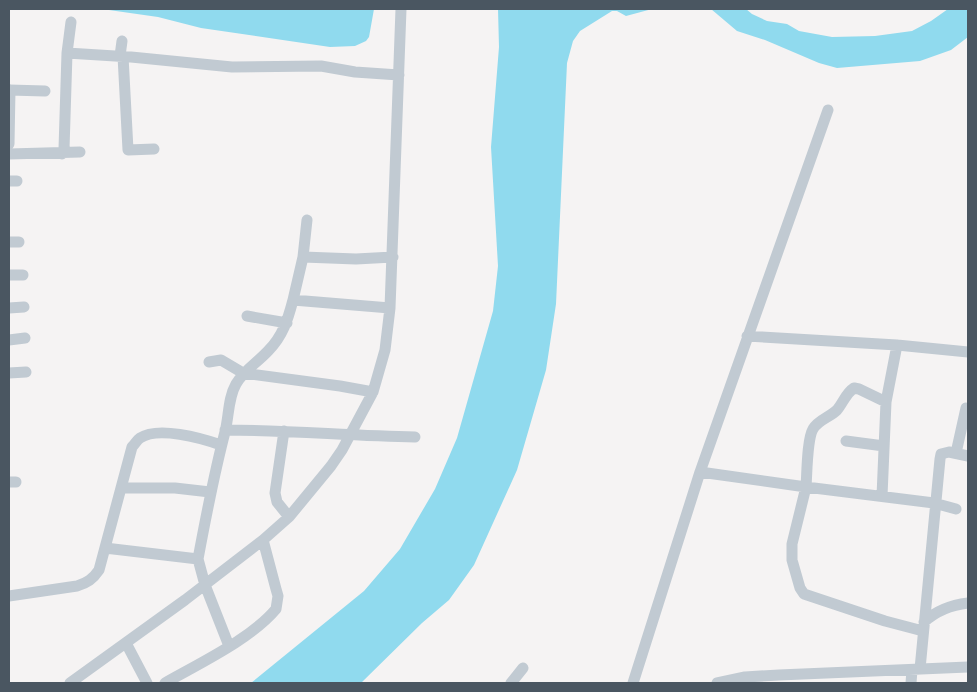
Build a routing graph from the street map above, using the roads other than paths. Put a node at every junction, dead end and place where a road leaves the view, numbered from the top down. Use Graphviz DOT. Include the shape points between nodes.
graph roads {
  1 [pos="401,9"];
  2 [pos="71,22"];
  3 [pos="122,41"];
  4 [pos="67,53"];
  5 [pos="121,56"];
  6 [pos="399,75"];
  7 [pos="9,90"];
  8 [pos="45,91"];
  9 [pos="828,110"];
  10 [pos="9,144"];
  11 [pos="154,149"];
  12 [pos="80,152"];
  13 [pos="9,154"];
  14 [pos="62,154"];
  15 [pos="308,220"];
  16 [pos="393,257"];
  17 [pos="303,258"];
  18 [pos="23,274"];
  19 [pos="9,275"];
  20 [pos="293,300"];
  21 [pos="24,307"];
  22 [pos="9,308"];
  23 [pos="390,308"];
  24 [pos="247,316"];
  25 [pos="287,323"];
  26 [pos="747,336"];
  27 [pos="25,338"];
  28 [pos="9,340"];
  29 [pos="897,345"];
  30 [pos="968,352"];
  31 [pos="208,362"];
  32 [pos="26,372"];
  33 [pos="9,373"];
  34 [pos="243,374"];
  35 [pos="373,392"];
  36 [pos="886,402"];
  37 [pos="966,408"];
  38 [pos="225,430"];
  39 [pos="284,431"];
  40 [pos="351,436"];
  41 [pos="415,437"];
  42 [pos="846,441"];
  43 [pos="221,445"];
  44 [pos="884,446"];
  45 [pos="956,453"];
  46 [pos="968,456"];
  47 [pos="700,472"];
  48 [pos="806,487"];
  49 [pos="121,488"];
  50 [pos="210,492"];
  51 [pos="882,496"];
  52 [pos="934,503"];
  53 [pos="956,509"];
  54 [pos="289,518"];
  55 [pos="263,540"];
  56 [pos="105,548"];
  57 [pos="198,560"];
  58 [pos="205,585"];
  59 [pos="9,596"];
  60 [pos="968,603"];
  61 [pos="923,626"];
  62 [pos="126,643"];
  63 [pos="229,646"];
  64 [pos="968,667"];
  65 [pos="523,668"];
  66 [pos="916,669"];
  67 [pos="779,679"];
  68 [pos="70,683"];
  69 [pos="147,683"];
  70 [pos="166,683"];
  71 [pos="511,683"];
  72 [pos="633,683"];
  73 [pos="717,683"];
  74 [pos="911,683"];
  1 -- 6 [label="street"];
  2 -- 4 [label="street"];
  3 -- 5 [label="street"];
  4 -- 5 [label="street"];
  4 -- 14 [label="street"];
  5 -- 6 [label="street" via="232,67 321,66"];
  5 -- 11 [label="street" via="128,150"];
  6 -- 16 [label="street"];
  7 -- 8 [label="street"];
  7 -- 10 [label="street"];
  9 -- 26 [label="street"];
  12 -- 14 [label="street"];
  13 -- 14 [label="street"];
  15 -- 17 [label="street"];
  16 -- 17 [label="street"];
  16 -- 23 [label="street"];
  17 -- 20 [label="street"];
  18 -- 19 [label="street"];
  20 -- 23 [label="street"];
  20 -- 25 [label="street"];
  21 -- 22 [label="street"];
  23 -- 35 [label="street" via="385,350"];
  24 -- 25 [label="street"];
  25 -- 34 [label="street" via="268,352"];
  26 -- 29 [label="street"];
  26 -- 47 [label="street"];
  27 -- 28 [label="street"];
  29 -- 30 [label="street"];
  29 -- 36 [label="street"];
  31 -- 34 [label="street" via="221,360"];
  32 -- 33 [label="street"];
  34 -- 35 [label="street"];
  34 -- 38 [label="street" via="235,385"];
  35 -- 40 [label="street"];
  36 -- 44 [label="street"];
  36 -- 48 [label="street" via="854,388 834,413 813,428"];
  37 -- 45 [label="street"];
  38 -- 39 [label="street"];
  38 -- 43 [label="street"];
  39 -- 40 [label="street"];
  39 -- 54 [label="street" via="275,493 277,502"];
  40 -- 41 [label="street"];
  40 -- 54 [label="street"];
  42 -- 44 [label="street"];
  43 -- 49 [label="street" via="172,433 146,435 132,447"];
  43 -- 50 [label="street"];
  44 -- 51 [label="street"];
  45 -- 46 [label="street"];
  45 -- 52 [label="street" via="941,454"];
  47 -- 48 [label="street"];
  47 -- 72 [label="street"];
  48 -- 51 [label="street"];
  48 -- 61 [label="street" via="792,544 792,560 804,594 885,621"];
  49 -- 50 [label="street"];
  49 -- 56 [label="street"];
  50 -- 57 [label="street"];
  51 -- 52 [label="street"];
  52 -- 53 [label="street"];
  52 -- 61 [label="street"];
  54 -- 55 [label="street"];
  55 -- 58 [label="street"];
  55 -- 63 [label="street" via="276,589 276,609"];
  56 -- 57 [label="street"];
  56 -- 59 [label="street" via="99,570 87,582"];
  57 -- 58 [label="street"];
  58 -- 62 [label="street"];
  58 -- 63 [label="street"];
  60 -- 61 [label="street" via="940,611"];
  61 -- 66 [label="street"];
  62 -- 68 [label="street"];
  62 -- 69 [label="street"];
  63 -- 70 [label="street"];
  64 -- 66 [label="street"];
  65 -- 71 [label="street"];
  66 -- 67 [label="street"];
  66 -- 74 [label="street"];
  67 -- 73 [label="street" via="745,678"];
}
